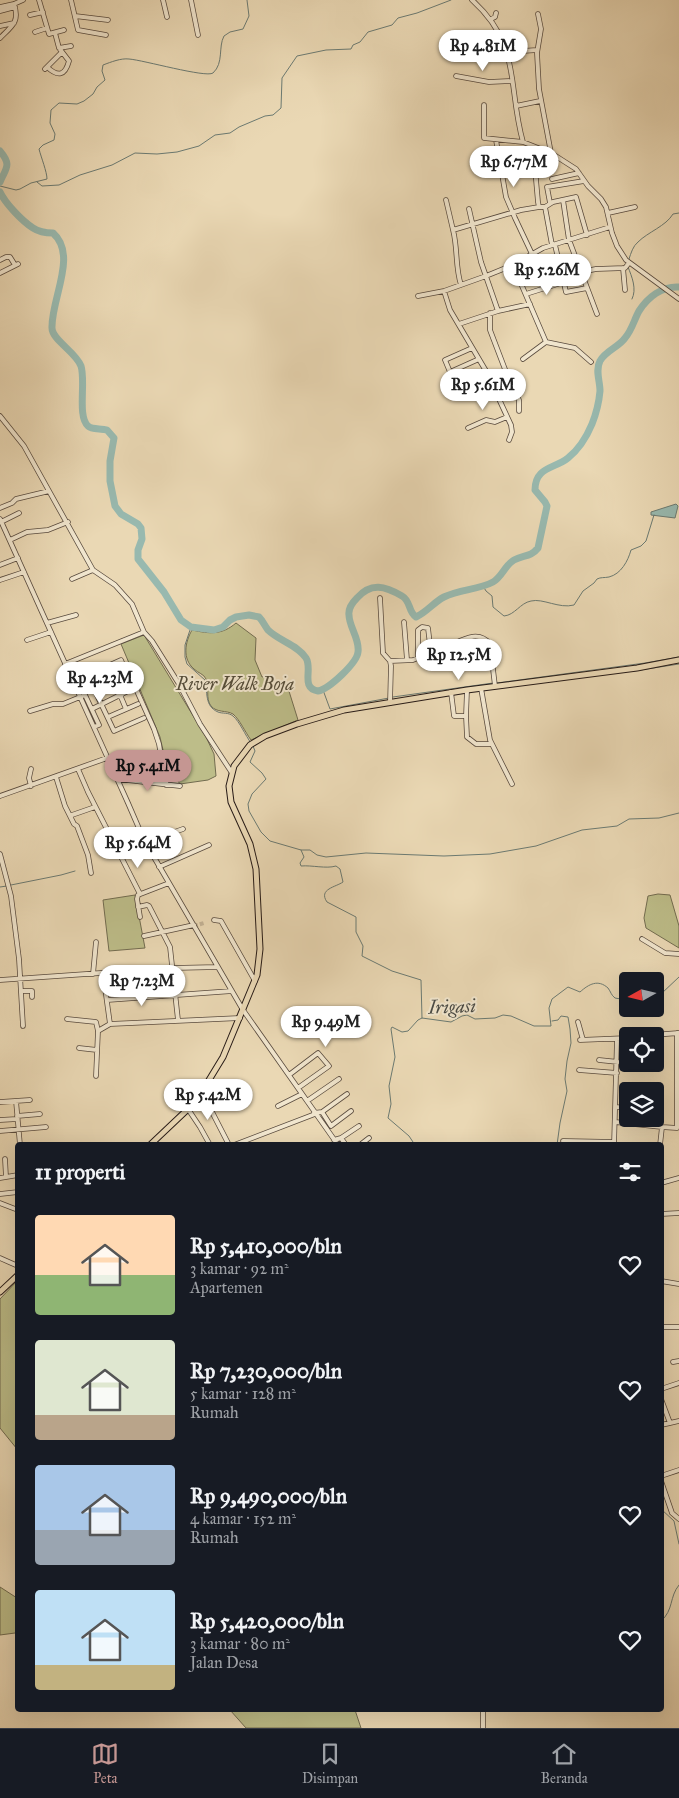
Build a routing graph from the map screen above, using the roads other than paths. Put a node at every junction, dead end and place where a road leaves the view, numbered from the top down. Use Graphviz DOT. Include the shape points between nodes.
graph roads {
  1 [pos="23,0"];
  2 [pos="39,0"];
  3 [pos="71,0"];
  4 [pos="163,0"];
  5 [pos="191,0"];
  6 [pos="472,0"];
  7 [pos="15,5"];
  8 [pos="0,7"];
  9 [pos="0,11"];
  10 [pos="43,12"];
  11 [pos="496,12"];
  12 [pos="538,14"];
  13 [pos="30,15"];
  14 [pos="75,16"];
  15 [pos="167,17"];
  16 [pos="491,19"];
  17 [pos="108,20"];
  18 [pos="16,22"];
  19 [pos="0,26"];
  20 [pos="47,28"];
  21 [pos="64,30"];
  22 [pos="36,32"];
  23 [pos="55,33"];
  24 [pos="106,35"];
  25 [pos="198,35"];
  26 [pos="0,38"];
  27 [pos="71,46"];
  28 [pos="59,48"];
  29 [pos="537,50"];
  30 [pos="508,52"];
  31 [pos="61,53"];
  32 [pos="456,76"];
  33 [pos="512,81"];
  34 [pos="540,101"];
  35 [pos="484,105"];
  36 [pos="516,106"];
  37 [pos="496,140"];
  38 [pos="523,142"];
  39 [pos="533,146"];
  40 [pos="551,153"];
  41 [pos="578,173"];
  42 [pos="552,179"];
  43 [pos="584,181"];
  44 [pos="446,200"];
  45 [pos="563,200"];
  46 [pos="550,203"];
  47 [pos="540,207"];
  48 [pos="545,207"];
  49 [pos="635,207"];
  50 [pos="469,209"];
  51 [pos="512,213"];
  52 [pos="608,213"];
  53 [pos="472,226"];
  54 [pos="610,227"];
  55 [pos="453,230"];
  56 [pos="587,234"];
  57 [pos="569,240"];
  58 [pos="553,245"];
  59 [pos="531,254"];
  60 [pos="0,260"];
  61 [pos="627,264"];
  62 [pos="513,265"];
  63 [pos="581,272"];
  64 [pos="0,273"];
  65 [pos="486,276"];
  66 [pos="564,282"];
  67 [pos="461,285"];
  68 [pos="542,288"];
  69 [pos="587,288"];
  70 [pos="625,290"];
  71 [pos="444,291"];
  72 [pos="526,294"];
  73 [pos="418,296"];
  74 [pos="679,299"];
  75 [pos="530,304"];
  76 [pos="498,311"];
  77 [pos="490,313"];
  78 [pos="597,314"];
  79 [pos="459,324"];
  80 [pos="546,342"];
  81 [pos="472,348"];
  82 [pos="479,359"];
  83 [pos="522,359"];
  84 [pos="591,362"];
  85 [pos="511,385"];
  86 [pos="496,394"];
  87 [pos="519,411"];
  88 [pos="0,416"];
  89 [pos="507,417"];
  90 [pos="468,428"];
  91 [pos="509,440"];
  92 [pos="49,490"];
  93 [pos="0,508"];
  94 [pos="19,513"];
  95 [pos="1,521"];
  96 [pos="68,522"];
  97 [pos="5,532"];
  98 [pos="0,534"];
  99 [pos="10,540"];
  100 [pos="18,558"];
  101 [pos="0,565"];
  102 [pos="93,570"];
  103 [pos="24,572"];
  104 [pos="1,578"];
  105 [pos="72,579"];
  106 [pos="380,598"];
  107 [pos="76,615"];
  108 [pos="404,622"];
  109 [pos="47,623"];
  110 [pos="51,632"];
  111 [pos="144,632"];
  112 [pos="27,640"];
  113 [pos="407,660"];
  114 [pos="679,660"];
  115 [pos="390,661"];
  116 [pos="65,664"];
  117 [pos="113,680"];
  118 [pos="132,680"];
  119 [pos="495,684"];
  120 [pos="97,687"];
  121 [pos="132,689"];
  122 [pos="482,689"];
  123 [pos="468,691"];
  124 [pos="451,694"];
  125 [pos="120,695"];
  126 [pos="81,698"];
  127 [pos="390,699"];
  128 [pos="101,704"];
  129 [pos="138,704"];
  130 [pos="92,709"];
  131 [pos="126,709"];
  132 [pos="30,711"];
  133 [pos="466,716"];
  134 [pos="144,718"];
  135 [pos="108,719"];
  136 [pos="96,726"];
  137 [pos="491,744"];
  138 [pos="108,758"];
  139 [pos="31,769"];
  140 [pos="78,769"];
  141 [pos="232,773"];
  142 [pos="56,777"];
  143 [pos="118,779"];
  144 [pos="166,784"];
  145 [pos="512,784"];
  146 [pos="31,786"];
  147 [pos="180,786"];
  148 [pos="0,796"];
  149 [pos="96,808"];
  150 [pos="72,815"];
  151 [pos="183,829"];
  152 [pos="146,844"];
  153 [pos="209,845"];
  154 [pos="118,852"];
  155 [pos="0,854"];
  156 [pos="159,866"];
  157 [pos="91,873"];
  158 [pos="169,883"];
  159 [pos="140,894"];
  160 [pos="138,908"];
  161 [pos="140,917"];
  162 [pos="214,920"];
  163 [pos="194,925"];
  164 [pos="164,932"];
  165 [pos="144,936"];
  166 [pos="642,938"];
  167 [pos="96,942"];
  168 [pos="679,954"];
  169 [pos="218,967"];
  170 [pos="173,968"];
  171 [pos="103,973"];
  172 [pos="93,974"];
  173 [pos="20,979"];
  174 [pos="0,980"];
  175 [pos="256,981"];
  176 [pos="21,991"];
  177 [pos="232,991"];
  178 [pos="176,995"];
  179 [pos="32,996"];
  180 [pos="107,1000"];
  181 [pos="243,1010"];
  182 [pos="240,1018"];
  183 [pos="67,1019"];
  184 [pos="178,1020"];
  185 [pos="578,1022"];
  186 [pos="110,1024"];
  187 [pos="23,1026"];
  188 [pos="98,1031"];
  189 [pos="678,1033"];
  190 [pos="664,1034"];
  191 [pos="617,1039"];
  192 [pos="79,1048"];
  193 [pos="97,1050"];
  194 [pos="678,1055"];
  195 [pos="599,1060"];
  196 [pos="618,1062"];
  197 [pos="579,1070"];
  198 [pos="617,1072"];
  199 [pos="289,1075"];
  200 [pos="96,1076"];
  201 [pos="339,1079"];
  202 [pos="298,1088"];
  203 [pos="200,1093"];
  204 [pos="302,1094"];
  205 [pos="346,1094"];
  206 [pos="30,1100"];
  207 [pos="16,1101"];
  208 [pos="307,1101"];
  209 [pos="0,1102"];
  210 [pos="278,1106"];
  211 [pos="616,1107"];
  212 [pos="619,1107"];
  213 [pos="188,1109"];
  214 [pos="351,1111"];
  215 [pos="322,1112"];
  216 [pos="315,1113"];
  217 [pos="40,1114"];
  218 [pos="17,1118"];
  219 [pos="0,1120"];
  220 [pos="615,1122"];
  221 [pos="619,1122"];
  222 [pos="359,1126"];
  223 [pos="664,1126"];
  224 [pos="46,1127"];
  225 [pos="662,1127"];
  226 [pos="678,1128"];
  227 [pos="19,1129"];
  228 [pos="0,1131"];
  229 [pos="341,1138"];
  230 [pos="370,1138"];
  231 [pos="248,1139"];
  232 [pos="334,1140"];
  233 [pos="563,1141"];
  234 [pos="20,1142"];
  235 [pos="153,1142"];
  236 [pos="208,1142"];
  237 [pos="227,1142"];
  238 [pos="241,1142"];
  239 [pos="250,1142"];
  240 [pos="344,1142"];
  241 [pos="364,1142"];
  242 [pos="588,1142"];
  243 [pos="614,1142"];
  244 [pos="660,1142"];
  245 [pos="5,1159"];
  246 [pos="15,1176"];
  247 [pos="6,1177"];
  248 [pos="0,1178"];
  249 [pos="679,1178"];
  250 [pos="664,1182"];
  251 [pos="15,1192"];
  252 [pos="0,1194"];
  253 [pos="0,1204"];
  254 [pos="15,1209"];
  255 [pos="664,1214"];
  256 [pos="679,1214"];
  257 [pos="0,1258"];
  258 [pos="15,1265"];
  259 [pos="15,1278"];
  260 [pos="664,1282"];
  261 [pos="679,1284"];
  262 [pos="0,1292"];
  263 [pos="664,1327"];
  264 [pos="679,1327"];
  265 [pos="679,1361"];
  266 [pos="673,1362"];
  267 [pos="679,1383"];
  268 [pos="664,1388"];
  269 [pos="664,1407"];
  270 [pos="679,1420"];
  271 [pos="670,1423"];
  272 [pos="664,1424"];
  273 [pos="679,1470"];
  274 [pos="664,1475"];
  275 [pos="664,1489"];
  276 [pos="679,1519"];
  277 [pos="483,1712"];
  278 [pos="483,1728"];
  1 -- 7 [label="street"];
  2 -- 10 [label="street"];
  3 -- 14 [label="street"];
  4 -- 15 [label="street"];
  5 -- 25 [label="street"];
  6 -- 16 [label="street"];
  7 -- 8 [label="street"];
  7 -- 9 [label="street"];
  7 -- 18 [label="street"];
  10 -- 13 [label="street"];
  10 -- 20 [label="street"];
  11 -- 16 [label="street"];
  12 -- 29 [label="street" via="541,36"];
  14 -- 17 [label="street"];
  14 -- 24 [label="street" via="78,30"];
  16 -- 30 [label="street"];
  18 -- 19 [label="street"];
  18 -- 26 [label="street"];
  20 -- 22 [label="street"];
  20 -- 23 [label="street" via="49,34"];
  21 -- 23 [label="street"];
  23 -- 28 [label="street"];
  27 -- 28 [label="street"];
  28 -- 31 [label="street"];
  29 -- 30 [label="street"];
  29 -- 34 [label="street"];
  30 -- 33 [label="street"];
  31 -- 31 [label="street" via="46,68 55,74 63,72 69,61"];
  32 -- 33 [label="street" via="489,82"];
  33 -- 36 [label="street"];
  34 -- 36 [label="street"];
  34 -- 40 [label="street"];
  35 -- 37 [label="street" via="484,138"];
  36 -- 38 [label="street"];
  37 -- 38 [label="street"];
  37 -- 51 [label="street"];
  38 -- 39 [label="street"];
  39 -- 40 [label="street"];
  39 -- 47 [label="street"];
  40 -- 41 [label="street"];
  41 -- 42 [label="street"];
  41 -- 43 [label="street"];
  43 -- 46 [label="street" via="547,187"];
  43 -- 52 [label="street" via="602,199"];
  44 -- 55 [label="street"];
  45 -- 46 [label="street"];
  45 -- 56 [label="street" via="576,197"];
  45 -- 57 [label="street"];
  46 -- 48 [label="street"];
  47 -- 48 [label="street"];
  47 -- 51 [label="street"];
  48 -- 58 [label="street"];
  49 -- 52 [label="street"];
  50 -- 53 [label="street"];
  51 -- 53 [label="street"];
  51 -- 59 [label="street"];
  52 -- 54 [label="street"];
  53 -- 55 [label="street"];
  53 -- 65 [label="street"];
  54 -- 56 [label="street"];
  54 -- 61 [label="street"];
  55 -- 67 [label="street" via="457,246 456,272"];
  56 -- 57 [label="street"];
  57 -- 58 [label="street"];
  57 -- 63 [label="street"];
  58 -- 59 [label="street"];
  58 -- 66 [label="street"];
  59 -- 62 [label="street"];
  59 -- 68 [label="street"];
  60 -- 64 [label="street" via="10,257 16,264"];
  61 -- 63 [label="street"];
  61 -- 70 [label="street"];
  61 -- 74 [label="street"];
  62 -- 65 [label="street"];
  62 -- 72 [label="street"];
  63 -- 69 [label="street"];
  65 -- 67 [label="street"];
  65 -- 76 [label="street"];
  66 -- 68 [label="street"];
  66 -- 69 [label="street" via="568,293"];
  67 -- 71 [label="street"];
  68 -- 72 [label="street"];
  69 -- 78 [label="street"];
  71 -- 73 [label="street"];
  71 -- 79 [label="street"];
  72 -- 75 [label="street"];
  75 -- 76 [label="street"];
  75 -- 80 [label="street"];
  76 -- 77 [label="street"];
  77 -- 79 [label="street"];
  77 -- 85 [label="street" via="490,330"];
  79 -- 81 [label="street"];
  80 -- 83 [label="street"];
  80 -- 84 [label="street" via="575,348"];
  81 -- 82 [label="street"];
  81 -- 82 [label="street" via="445,360 450,372"];
  82 -- 86 [label="street"];
  85 -- 86 [label="street"];
  85 -- 87 [label="street" via="519,400"];
  86 -- 89 [label="street"];
  88 -- 92 [label="street" via="24,446"];
  89 -- 90 [label="street" via="495,422 489,419"];
  89 -- 91 [label="street" via="512,429"];
  92 -- 93 [label="street" via="16,499"];
  92 -- 96 [label="street"];
  94 -- 95 [label="street"];
  95 -- 97 [label="street"];
  96 -- 99 [label="street" via="48,530 27,532"];
  96 -- 102 [label="street"];
  97 -- 98 [label="street"];
  97 -- 99 [label="street"];
  99 -- 100 [label="street"];
  100 -- 101 [label="street"];
  100 -- 103 [label="street"];
  102 -- 105 [label="street"];
  102 -- 111 [label="street" via="115,585 132,604"];
  103 -- 104 [label="street"];
  103 -- 109 [label="street"];
  106 -- 115 [label="street" via="382,653"];
  107 -- 109 [label="street"];
  108 -- 113 [label="street"];
  109 -- 110 [label="street"];
  110 -- 112 [label="street"];
  110 -- 116 [label="street"];
  111 -- 116 [label="street"];
  111 -- 141 [label="street"];
  113 -- 115 [label="street"];
  113 -- 119 [label="street" via="418,658 418,630 422,627 428,628 430,646 436,650 448,648 466,637 483,639 490,644"];
  114 -- 119 [label="main road" via="637,668"];
  115 -- 127 [label="street"];
  116 -- 126 [label="street"];
  117 -- 120 [label="street"];
  117 -- 120 [label="street" via="127,674 121,660 95,671"];
  117 -- 125 [label="street"];
  118 -- 144 [label="street" via="156,736"];
  119 -- 122 [label="main road"];
  120 -- 128 [label="street"];
  121 -- 125 [label="street"];
  122 -- 123 [label="main road"];
  122 -- 137 [label="street"];
  123 -- 124 [label="main road"];
  123 -- 133 [label="street"];
  124 -- 127 [label="main road"];
  124 -- 133 [label="street" via="454,716"];
  125 -- 128 [label="street"];
  125 -- 131 [label="street"];
  126 -- 130 [label="street" via="86,695"];
  126 -- 132 [label="street"];
  126 -- 136 [label="street"];
  127 -- 141 [label="main road" via="321,716 265,736 239,758"];
  128 -- 130 [label="street"];
  128 -- 135 [label="street"];
  129 -- 131 [label="street"];
  130 -- 136 [label="street"];
  131 -- 135 [label="street"];
  133 -- 137 [label="street" via="467,737 476,744"];
  134 -- 135 [label="street" via="115,732"];
  135 -- 136 [label="street"];
  136 -- 138 [label="street"];
  137 -- 145 [label="street"];
  138 -- 140 [label="street"];
  138 -- 143 [label="street"];
  139 -- 146 [label="street"];
  140 -- 142 [label="street"];
  140 -- 149 [label="street"];
  141 -- 175 [label="main road" via="231,802 250,844 256,869 260,949"];
  142 -- 146 [label="street"];
  142 -- 157 [label="street" via="65,806 88,854"];
  143 -- 144 [label="street"];
  143 -- 152 [label="street"];
  144 -- 147 [label="street"];
  146 -- 148 [label="street"];
  149 -- 150 [label="street"];
  149 -- 154 [label="street"];
  151 -- 152 [label="street"];
  152 -- 154 [label="street"];
  152 -- 156 [label="street"];
  153 -- 156 [label="street"];
  154 -- 159 [label="street"];
  155 -- 173 [label="street" via="11,896"];
  156 -- 158 [label="street"];
  158 -- 159 [label="street"];
  158 -- 163 [label="street"];
  159 -- 160 [label="street"];
  160 -- 161 [label="street"];
  160 -- 164 [label="street" via="148,905"];
  162 -- 175 [label="street" via="221,921"];
  163 -- 164 [label="street"];
  163 -- 169 [label="street"];
  164 -- 165 [label="street"];
  164 -- 170 [label="street"];
  166 -- 168 [label="street" via="664,953"];
  167 -- 172 [label="street"];
  169 -- 170 [label="street"];
  169 -- 177 [label="street"];
  170 -- 171 [label="street"];
  170 -- 178 [label="street"];
  171 -- 172 [label="street"];
  171 -- 180 [label="street"];
  172 -- 173 [label="street"];
  173 -- 174 [label="street"];
  173 -- 176 [label="street"];
  175 -- 181 [label="main road"];
  176 -- 179 [label="street" via="32,991"];
  176 -- 187 [label="street"];
  177 -- 178 [label="street"];
  177 -- 181 [label="street"];
  178 -- 180 [label="street"];
  178 -- 184 [label="street"];
  180 -- 186 [label="street"];
  181 -- 182 [label="main road"];
  181 -- 199 [label="street"];
  182 -- 184 [label="street"];
  182 -- 203 [label="main road" via="223,1057"];
  183 -- 188 [label="street" via="95,1022"];
  184 -- 186 [label="street"];
  185 -- 191 [label="street" via="582,1040"];
  186 -- 188 [label="street"];
  188 -- 193 [label="street"];
  189 -- 190 [label="street"];
  189 -- 194 [label="street"];
  191 -- 196 [label="street"];
  192 -- 193 [label="street"];
  193 -- 200 [label="street"];
  194 -- 226 [label="street"];
  195 -- 196 [label="street"];
  196 -- 198 [label="street"];
  197 -- 198 [label="street"];
  198 -- 211 [label="street"];
  199 -- 202 [label="street"];
  199 -- 202 [label="street" via="318,1053 328,1066"];
  201 -- 208 [label="street"];
  202 -- 204 [label="street"];
  203 -- 213 [label="main road"];
  203 -- 237 [label="street"];
  204 -- 208 [label="street"];
  204 -- 210 [label="street"];
  205 -- 215 [label="street"];
  206 -- 207 [label="street"];
  207 -- 209 [label="street"];
  207 -- 218 [label="street"];
  208 -- 216 [label="street"];
  211 -- 212 [label="street"];
  211 -- 220 [label="street"];
  213 -- 235 [label="main road"];
  213 -- 236 [label="street"];
  214 -- 215 [label="street" via="331,1126"];
  215 -- 216 [label="street"];
  216 -- 231 [label="street"];
  216 -- 232 [label="street"];
  217 -- 218 [label="street"];
  218 -- 219 [label="street"];
  218 -- 227 [label="street"];
  220 -- 221 [label="street"];
  220 -- 243 [label="street"];
  222 -- 229 [label="street"];
  223 -- 226 [label="street"];
  224 -- 227 [label="street"];
  225 -- 244 [label="street"];
  227 -- 228 [label="street"];
  227 -- 234 [label="street"];
  229 -- 232 [label="street"];
  229 -- 240 [label="street"];
  230 -- 241 [label="street"];
  231 -- 238 [label="street"];
  231 -- 239 [label="street"];
  233 -- 242 [label="street"];
  245 -- 247 [label="street"];
  246 -- 247 [label="street"];
  247 -- 248 [label="street"];
  249 -- 250 [label="street"];
  251 -- 252 [label="street"];
  253 -- 254 [label="street"];
  255 -- 256 [label="street"];
  257 -- 258 [label="street"];
  259 -- 262 [label="main road"];
  260 -- 261 [label="street"];
  263 -- 264 [label="street"];
  265 -- 266 [label="street"];
  267 -- 268 [label="street"];
  269 -- 271 [label="street"];
  270 -- 271 [label="street"];
  271 -- 272 [label="street"];
  273 -- 274 [label="street"];
  275 -- 276 [label="street" via="672,1512"];
  277 -- 278 [label="street"];
}
